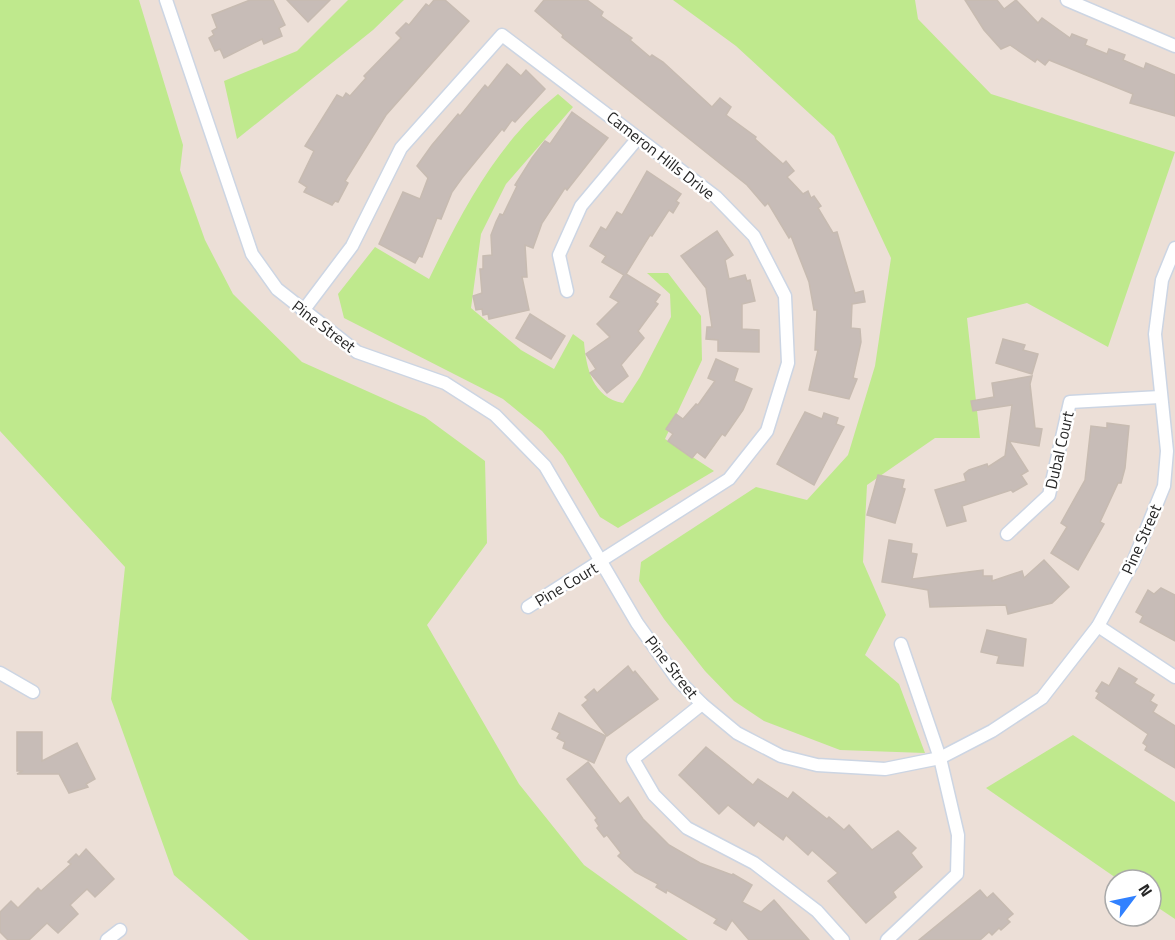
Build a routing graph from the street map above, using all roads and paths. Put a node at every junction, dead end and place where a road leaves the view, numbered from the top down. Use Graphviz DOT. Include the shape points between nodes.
graph roads {
  1 [pos="1067,0"];
  2 [pos="169,1"];
  3 [pos="1175,46"];
  4 [pos="638,138"];
  5 [pos="1174,256"];
  6 [pos="567,291"];
  7 [pos="303,311"];
  8 [pos="1160,397"];
  9 [pos="1170,486"];
  10 [pos="1007,534"];
  11 [pos="603,562"];
  12 [pos="528,607"];
  13 [pos="1098,626"];
  14 [pos="901,644"];
  15 [pos="0,673"];
  16 [pos="1175,677"];
  17 [pos="33,692"];
  18 [pos="702,704"];
  19 [pos="940,758"];
  20 [pos="120,930"];
  21 [pos="107,940"];
  22 [pos="843,940"];
  23 [pos="887,940"];
  1 -- 3 [label="street"];
  2 -- 7 [label="street, Pine Street" via="252,254 277,289"];
  4 -- 6 [label="street" via="580,206 559,255"];
  4 -- 7 [label="street, Cameron Hills Drive" via="502,35 401,148 352,246"];
  4 -- 11 [label="street, Cameron Hills Drive" via="717,197 754,236 784,296 788,363 767,432 729,479"];
  5 -- 8 [label="street, Pine Street" via="1162,280 1155,334"];
  7 -- 11 [label="street, Pine Street" via="357,352 445,383 495,414 545,466"];
  8 -- 9 [label="street, Pine Street"];
  8 -- 10 [label="street, Dubal Court" via="1070,402 1050,495"];
  9 -- 13 [label="street, Pine Street"];
  11 -- 12 [label="street, Pine Court"];
  11 -- 18 [label="street, Pine Street" via="637,623 678,679"];
  13 -- 16 [label="street"];
  13 -- 19 [label="street, Pine Street" via="1042,698 992,731"];
  14 -- 19 [label="street"];
  15 -- 17 [label="street"];
  18 -- 19 [label="street, Pine Street" via="737,733 781,756 817,765 885,769"];
  18 -- 22 [label="street" via="633,759 654,795 687,828 754,863 817,911"];
  19 -- 23 [label="street" via="958,835 957,874"];
  20 -- 21 [label="street"];
}
